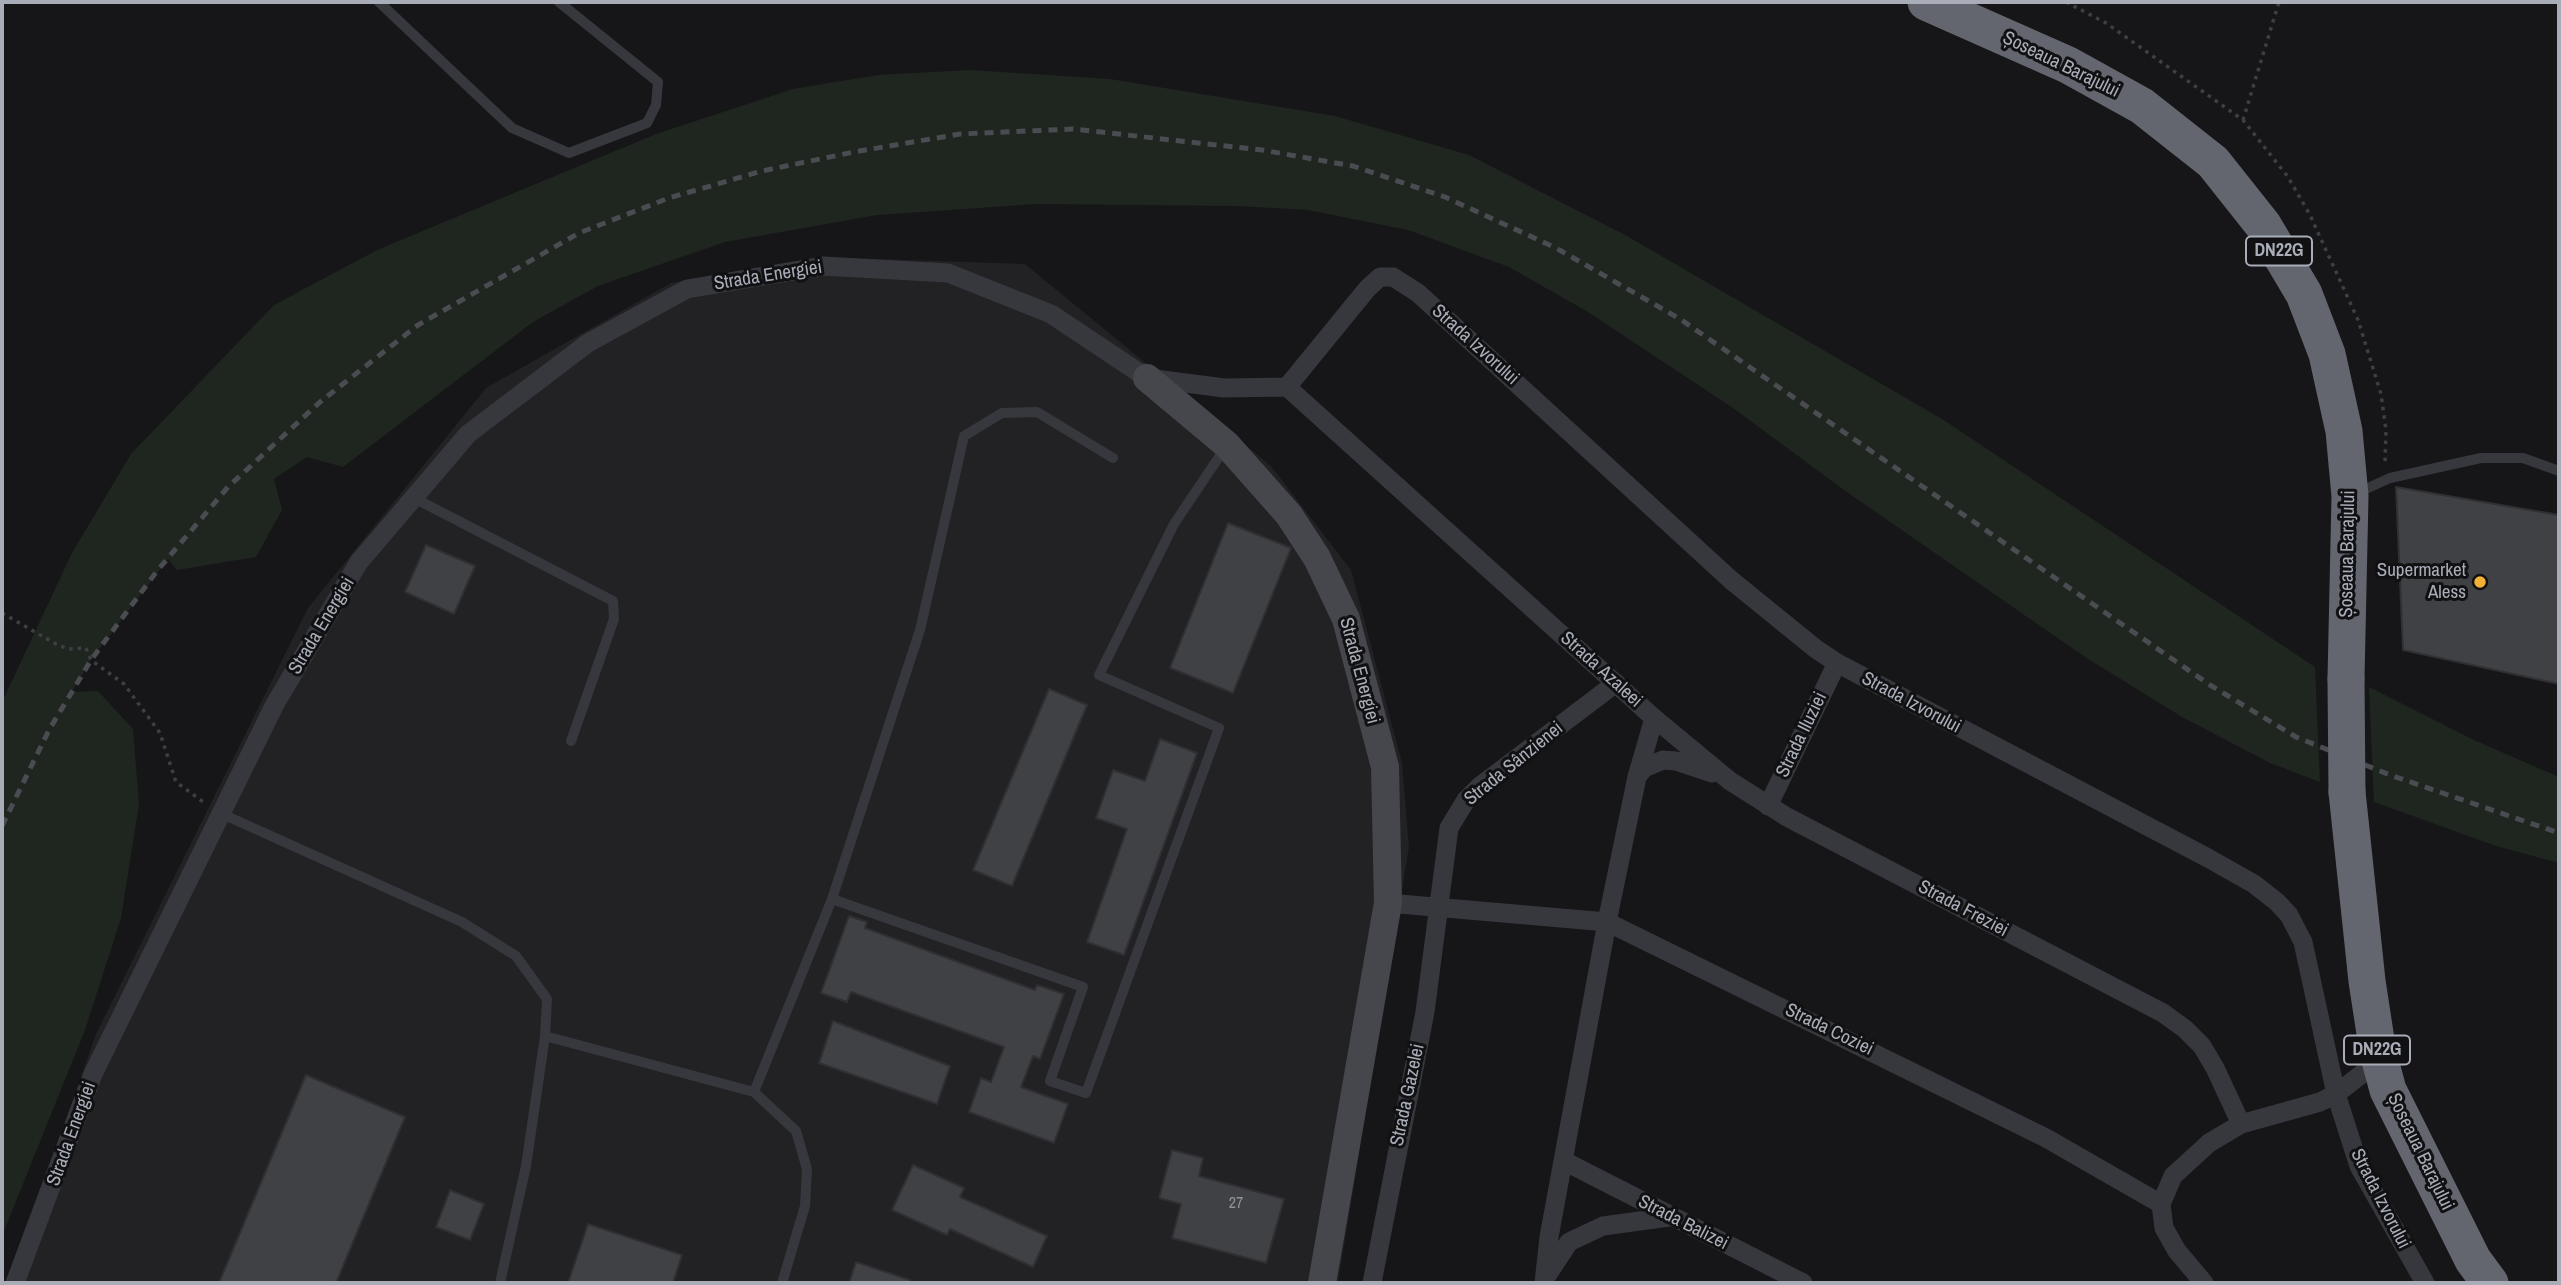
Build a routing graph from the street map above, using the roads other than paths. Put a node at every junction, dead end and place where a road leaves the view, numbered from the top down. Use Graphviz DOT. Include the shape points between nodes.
graph roads {
  1 [pos="379,2"];
  2 [pos="559,2"];
  3 [pos="1926,2"];
  4 [pos="1147,379"];
  5 [pos="1287,387"];
  6 [pos="1227,446"];
  7 [pos="1113,458"];
  8 [pos="2559,471"];
  9 [pos="2350,496"];
  10 [pos="414,498"];
  11 [pos="1837,663"];
  12 [pos="1616,683"];
  13 [pos="1654,718"];
  14 [pos="570,741"];
  15 [pos="1637,777"];
  16 [pos="1730,781"];
  17 [pos="1768,806"];
  18 [pos="220,813"];
  19 [pos="832,899"];
  20 [pos="1388,903"];
  21 [pos="1440,906"];
  22 [pos="1607,922"];
  23 [pos="545,1035"];
  24 [pos="2378,1053"];
  25 [pos="754,1092"];
  26 [pos="2336,1094"];
  27 [pos="2241,1124"];
  28 [pos="1564,1161"];
  29 [pos="2161,1204"];
  30 [pos="1669,1217"];
  31 [pos="15,1283"];
  32 [pos="500,1283"];
  33 [pos="782,1283"];
  34 [pos="1322,1283"];
  35 [pos="1372,1283"];
  36 [pos="1544,1283"];
  37 [pos="1803,1283"];
  38 [pos="2204,1283"];
  39 [pos="2425,1283"];
  40 [pos="2490,1283"];
  1 -- 2 [label="lane" via="512,128 569,153 647,123 656,105 658,82"];
  3 -- 9 [label="highway, Șoseaua Barajului / DN22G" via="2068,65 2142,106 2213,162 2263,225 2304,294 2327,354 2344,431"];
  4 -- 5 [label="street" via="1224,388"];
  4 -- 6 [label="street, Strada Energiei"];
  4 -- 10 [label="street, Strada Energiei" via="1051,314 948,273 824,266 687,289 588,343 468,434"];
  5 -- 11 [label="street, Strada Izvorului" via="1367,289 1380,278 1393,277 1418,292 1731,579"];
  5 -- 12 [label="street, Strada Azaleei"];
  6 -- 19 [label="lane" via="1174,524 1100,675 1219,728 1086,1093 1050,1081 1083,987"];
  6 -- 20 [label="street, Strada Energiei" via="1289,514 1317,558 1346,619 1385,767"];
  7 -- 19 [label="lane" via="1037,412 1002,413 964,436 920,630"];
  8 -- 9 [label="lane" via="2523,458 2481,458 2390,478"];
  9 -- 24 [label="highway, Șoseaua Barajului / DN22G, bridge" via="2347,792"];
  10 -- 14 [label="lane" via="612,601 614,619"];
  10 -- 18 [label="street, Strada Energiei" via="359,562 275,704"];
  11 -- 17 [label="street, Strada Iluziei"];
  11 -- 26 [label="street, Strada Izvorului" via="2208,859 2277,902 2303,942"];
  12 -- 13 [label="street, Strada Azaleei"];
  12 -- 21 [label="street, Strada Sânzienei" via="1466,800 1449,828"];
  13 -- 15 [label="street, Strada Azaleei"];
  13 -- 16 [label="street, Strada Freziei"];
  15 -- 16 [label="street" via="1644,768 1663,760 1693,765"];
  15 -- 22 [label="street, Strada Azaleei"];
  16 -- 17 [label="street, Strada Freziei"];
  17 -- 27 [label="street, Strada Freziei" via="2163,1013 2202,1046"];
  18 -- 23 [label="lane" via="462,922 516,956 547,999"];
  18 -- 31 [label="street, Strada Energiei" via="93,1074"];
  19 -- 25 [label="lane"];
  20 -- 21 [label="street, Strada Coziei"];
  20 -- 34 [label="street, Strada Energiei"];
  21 -- 22 [label="street, Strada Coziei"];
  21 -- 35 [label="street, Strada Gazelei" via="1425,1012"];
  22 -- 28 [label="street, Strada Azaleei"];
  22 -- 29 [label="street, Strada Coziei" via="2046,1138"];
  23 -- 25 [label="lane"];
  23 -- 32 [label="lane" via="526,1166"];
  24 -- 26 [label="street"];
  24 -- 40 [label="highway, Șoseaua Barajului / DN22G" via="2388,1090 2473,1260"];
  25 -- 33 [label="lane" via="796,1132 807,1169 805,1206"];
  26 -- 27 [label="street"];
  26 -- 39 [label="street, Strada Izvorului" via="2359,1167"];
  27 -- 29 [label="street" via="2185,1162 2165,1189"];
  28 -- 30 [label="street, Strada Balizei"];
  28 -- 36 [label="street, Strada Azaleei"];
  29 -- 38 [label="street" via="2164,1228"];
  30 -- 36 [label="street, Strada Azaleei" via="1602,1226 1569,1242"];
  30 -- 37 [label="street, Strada Balizei"];
}
